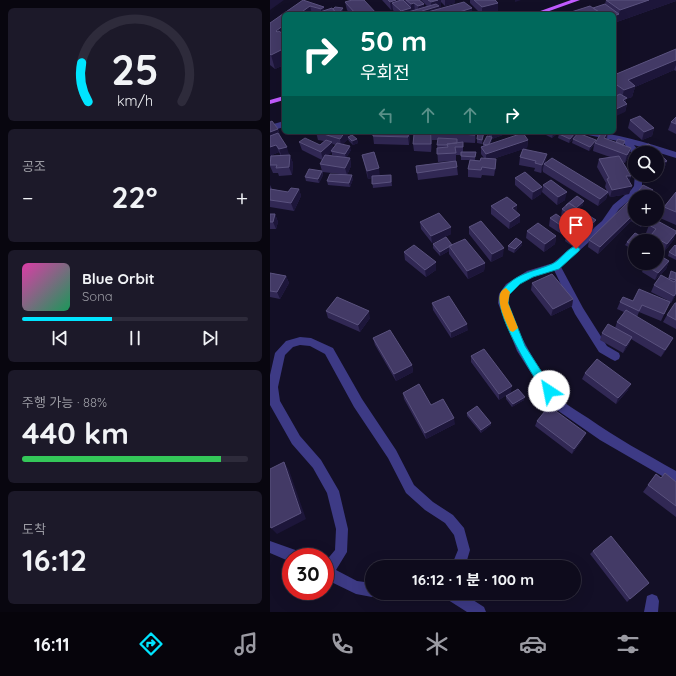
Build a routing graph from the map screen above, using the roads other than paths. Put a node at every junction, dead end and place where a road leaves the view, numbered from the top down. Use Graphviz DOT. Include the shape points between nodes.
graph roads {
  1 [pos="577,0"];
  2 [pos="541,12"];
  3 [pos="282,98"];
  4 [pos="270,100"];
  5 [pos="282,125"];
  6 [pos="270,128"];
  7 [pos="598,134"];
  8 [pos="626,140"];
  9 [pos="631,146"];
  10 [pos="676,155"];
  11 [pos="638,182"];
  12 [pos="556,266"];
  13 [pos="615,356"];
  14 [pos="676,478"];
  15 [pos="270,547"];
  16 [pos="282,552"];
  17 [pos="460,560"];
  18 [pos="334,563"];
  19 [pos="334,576"];
  20 [pos="365,589"];
  21 [pos="461,600"];
  22 [pos="479,612"];
  1 -- 2 [label="main road"];
  3 -- 4 [label="main road"];
  5 -- 6 [label="street"];
  7 -- 8 [label="street"];
  8 -- 9 [label="street"];
  8 -- 10 [label="street"];
  11 -- 12 [label="street" via="634,192 616,208 605,223"];
  12 -- 13 [label="street" via="579,311 603,349"];
  12 -- 14 [label="street" via="530,274 517,281 504,294 503,303 521,348 561,406 604,436"];
  15 -- 16 [label="street"];
  17 -- 18 [label="street" via="464,550 460,532 449,519 410,489 392,454 329,351 311,342 300,341 290,344 280,353 273,386 274,402 296,440 317,464 332,491 342,529 341,552"];
  19 -- 20 [label="street"];
  21 -- 22 [label="street"];
}
